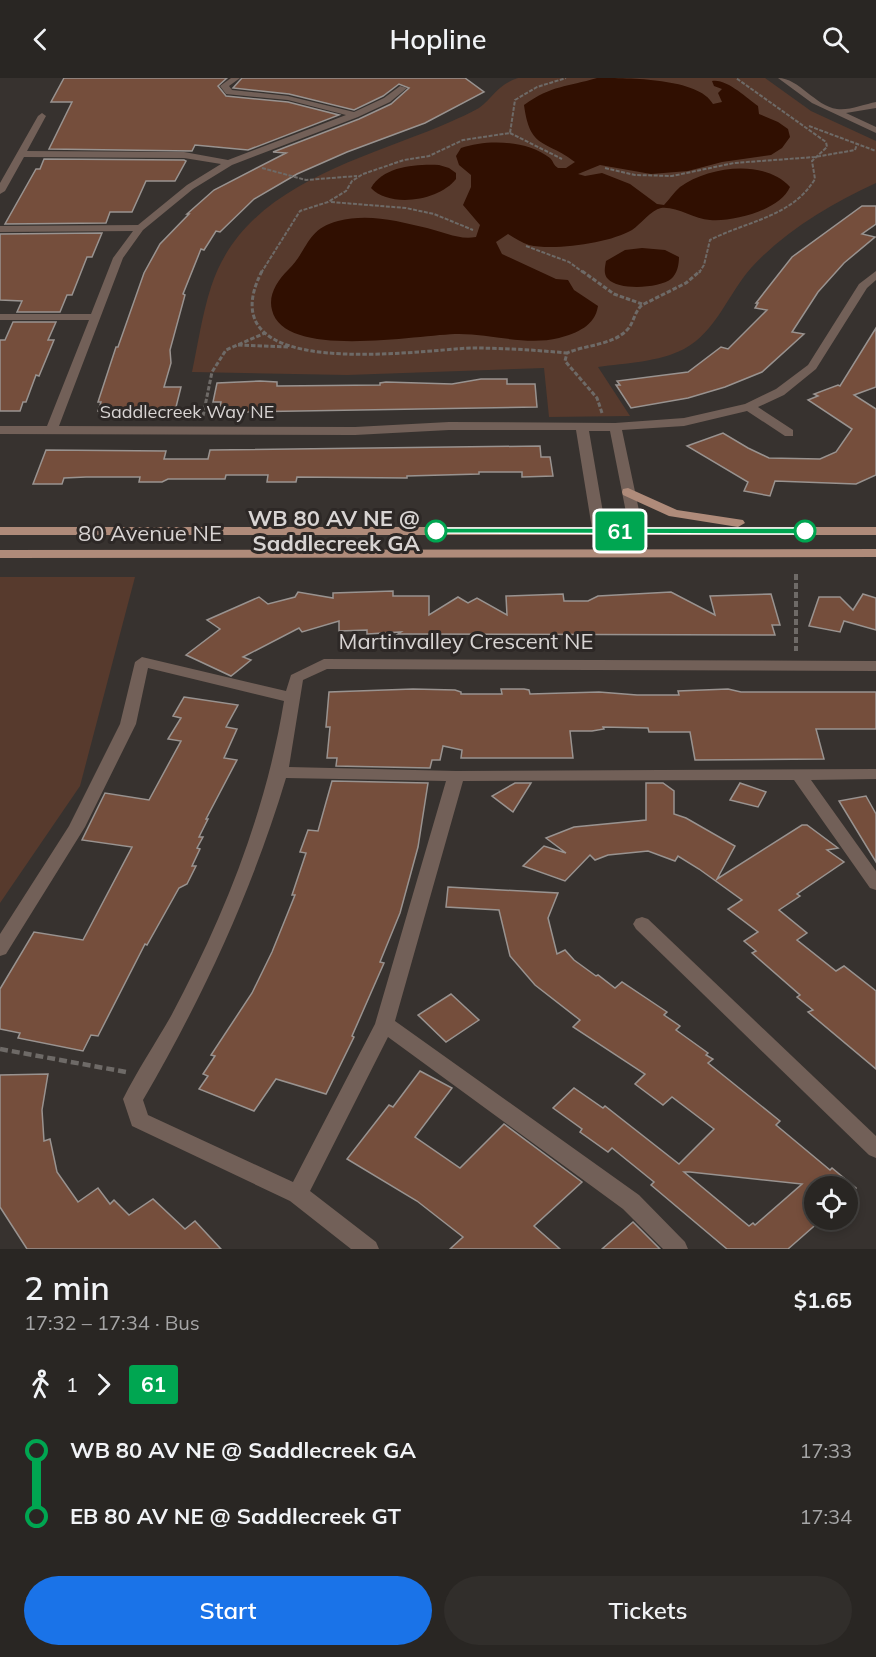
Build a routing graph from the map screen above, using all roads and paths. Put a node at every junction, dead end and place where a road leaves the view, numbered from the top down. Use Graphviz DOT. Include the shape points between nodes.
graph roads {
  1 [pos="236,78"];
  2 [pos="566,78"];
  3 [pos="736,78"];
  4 [pos="782,78"];
  5 [pos="403,88"];
  6 [pos="876,105"];
  7 [pos="837,112"];
  8 [pos="355,115"];
  9 [pos="42,116"];
  10 [pos="800,123"];
  11 [pos="876,130"];
  12 [pos="510,133"];
  13 [pos="857,144"];
  14 [pos="876,151"];
  15 [pos="21,154"];
  16 [pos="815,157"];
  17 [pos="562,159"];
  18 [pos="234,161"];
  19 [pos="605,168"];
  20 [pos="359,176"];
  21 [pos="0,192"];
  22 [pos="328,202"];
  23 [pos="140,228"];
  24 [pos="0,229"];
  25 [pos="473,230"];
  26 [pos="526,246"];
  27 [pos="876,273"];
  28 [pos="643,304"];
  29 [pos="0,317"];
  30 [pos="95,317"];
  31 [pos="265,333"];
  32 [pos="238,345"];
  33 [pos="288,347"];
  34 [pos="567,353"];
  35 [pos="749,407"];
  36 [pos="582,427"];
  37 [pos="615,427"];
  38 [pos="0,430"];
  39 [pos="52,430"];
  40 [pos="200,430"];
  41 [pos="789,433"];
  42 [pos="628,492"];
  43 [pos="0,531"];
  44 [pos="599,531"];
  45 [pos="636,531"];
  46 [pos="816,531"];
  47 [pos="876,531"];
  48 [pos="603,553"];
  49 [pos="641,553"];
  50 [pos="876,553"];
  51 [pos="0,554"];
  52 [pos="796,574"];
  53 [pos="876,666"];
  54 [pos="796,667"];
  55 [pos="293,698"];
  56 [pos="279,772"];
  57 [pos="876,774"];
  58 [pos="800,775"];
  59 [pos="456,776"];
  60 [pos="876,884"];
  61 [pos="642,924"];
  62 [pos="0,949"];
  63 [pos="385,1024"];
  64 [pos="0,1049"];
  65 [pos="147,1076"];
  66 [pos="876,1149"];
  67 [pos="298,1194"];
  68 [pos="368,1249"];
  69 [pos="678,1249"];
  1 -- 8 [label="street" via="224,86 229,92 288,98"];
  2 -- 12 [label="path" via="537,87 515,100"];
  3 -- 10 [label="path"];
  4 -- 7 [label="street"];
  5 -- 8 [label="street"];
  6 -- 7 [label="street"];
  7 -- 11 [label="street"];
  8 -- 18 [label="street"];
  9 -- 15 [label="street"];
  10 -- 13 [label="path"];
  10 -- 16 [label="path" via="826,142 828,147"];
  12 -- 17 [label="path"];
  12 -- 20 [label="path" via="463,141 429,156 404,160"];
  13 -- 14 [label="path"];
  13 -- 16 [label="path" via="855,150"];
  15 -- 18 [label="street" via="175,154"];
  15 -- 21 [label="street"];
  16 -- 19 [label="path" via="734,163 690,174 656,177"];
  16 -- 28 [label="path" via="815,179 800,200 710,240 705,246 705,266 698,274 680,288"];
  18 -- 20 [label="path" via="306,180"];
  18 -- 23 [label="street" via="190,187"];
  20 -- 22 [label="path" via="346,191"];
  22 -- 25 [label="path" via="406,208 434,214"];
  22 -- 31 [label="path" via="300,212 253,287 253,318"];
  23 -- 24 [label="street"];
  23 -- 30 [label="street" via="118,258"];
  26 -- 28 [label="path" via="569,262 614,294"];
  27 -- 35 [label="street, Saddlecreek Way NE" via="863,286 812,367 780,392"];
  28 -- 34 [label="path" via="624,333"];
  29 -- 30 [label="street"];
  30 -- 39 [label="street"];
  31 -- 32 [label="path"];
  31 -- 33 [label="path"];
  32 -- 33 [label="path"];
  32 -- 40 [label="path" via="226,350 212,372"];
  33 -- 34 [label="path" via="364,356 458,349"];
  34 -- 37 [label="path" via="565,361 570,371 602,405 602,419"];
  35 -- 37 [label="street, Saddlecreek Way NE" via="684,422"];
  35 -- 41 [label="street"];
  36 -- 37 [label="street, Saddlecreek Way NE"];
  36 -- 40 [label="street, Saddlecreek Way NE"];
  36 -- 44 [label="street"];
  37 -- 42 [label="street"];
  38 -- 39 [label="street, Saddlecreek Way NE"];
  39 -- 40 [label="street, Saddlecreek Way NE"];
  42 -- 45 [label="street"];
  42 -- 46 [label="main road" via="674,513"];
  43 -- 44 [label="main road, 80 Avenue NE"];
  44 -- 45 [label="main road, 80 Avenue NE"];
  44 -- 48 [label="street"];
  45 -- 46 [label="main road, 80 Avenue NE"];
  45 -- 49 [label="street"];
  46 -- 47 [label="main road, 80 Avenue NE"];
  48 -- 49 [label="main road, 80 Avenue NE"];
  48 -- 51 [label="main road, 80 Avenue NE"];
  49 -- 50 [label="main road, 80 Avenue NE"];
  52 -- 54 [label="path"];
  53 -- 54 [label="street, Martinvalley Crescent NE"];
  54 -- 55 [label="street, Martinvalley Crescent NE" via="324,664 296,678"];
  55 -- 56 [label="street, Martinvalley Crescent NE"];
  55 -- 62 [label="street" via="142,662 128,724 82,816"];
  56 -- 59 [label="street"];
  56 -- 65 [label="street, Martinvalley Crescent NE" via="240,892"];
  57 -- 58 [label="street"];
  58 -- 59 [label="street"];
  58 -- 60 [label="street"];
  59 -- 63 [label="street"];
  61 -- 66 [label="street"];
  63 -- 67 [label="street"];
  63 -- 69 [label="street" via="631,1202"];
  64 -- 65 [label="path"];
  65 -- 67 [label="street, Martinvalley Crescent NE" via="133,1099 139,1120"];
  67 -- 68 [label="street, Martinvalley Crescent NE"];
}
